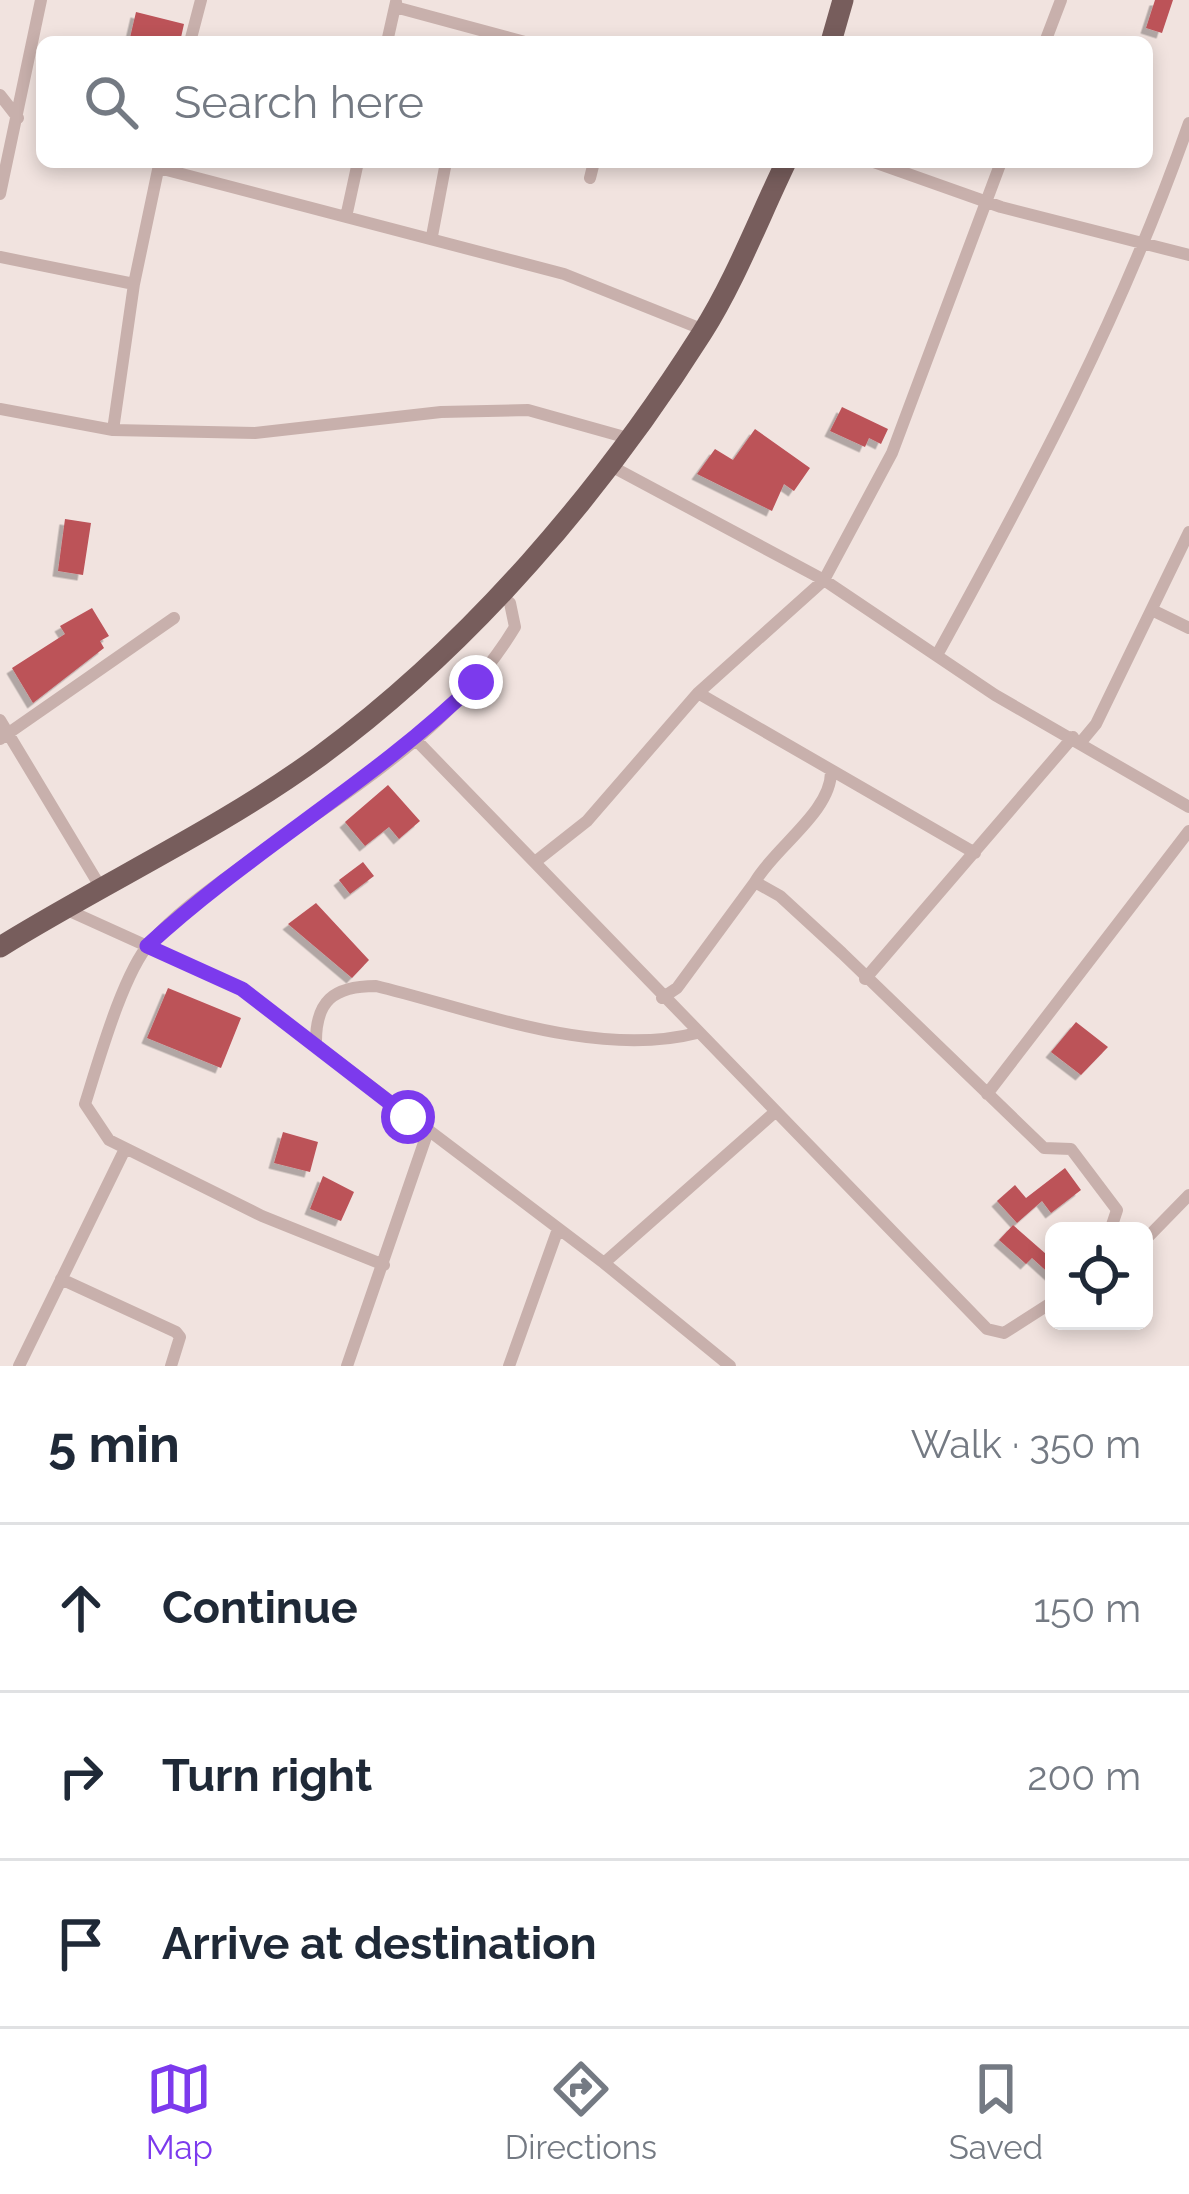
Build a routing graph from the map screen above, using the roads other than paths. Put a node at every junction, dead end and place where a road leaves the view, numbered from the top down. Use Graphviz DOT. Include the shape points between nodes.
graph roads {
  1 [pos="40,0"];
  2 [pos="201,0"];
  3 [pos="843,0"];
  4 [pos="1060,0"];
  5 [pos="396,3"];
  6 [pos="470,34"];
  7 [pos="192,36"];
  8 [pos="388,36"];
  9 [pos="833,36"];
  10 [pos="1047,36"];
  11 [pos="0,95"];
  12 [pos="18,118"];
  13 [pos="1189,123"];
  14 [pos="158,168"];
  15 [pos="170,168"];
  16 [pos="357,168"];
  17 [pos="445,168"];
  18 [pos="592,168"];
  19 [pos="783,168"];
  20 [pos="891,168"];
  21 [pos="999,168"];
  22 [pos="590,178"];
  23 [pos="0,194"];
  24 [pos="986,202"];
  25 [pos="346,217"];
  26 [pos="431,236"];
  27 [pos="1147,244"];
  28 [pos="1189,255"];
  29 [pos="0,257"];
  30 [pos="134,284"];
  31 [pos="704,330"];
  32 [pos="0,409"];
  33 [pos="113,430"];
  34 [pos="628,438"];
  35 [pos="608,464"];
  36 [pos="1189,532"];
  37 [pos="824,580"];
  38 [pos="498,594"];
  39 [pos="1152,610"];
  40 [pos="174,618"];
  41 [pos="1189,628"];
  42 [pos="937,655"];
  43 [pos="698,694"];
  44 [pos="0,720"];
  45 [pos="4,737"];
  46 [pos="1077,740"];
  47 [pos="417,741"];
  48 [pos="831,772"];
  49 [pos="1189,807"];
  50 [pos="1189,831"];
  51 [pos="975,853"];
  52 [pos="535,862"];
  53 [pos="755,882"];
  54 [pos="101,888"];
  55 [pos="63,908"];
  56 [pos="147,946"];
  57 [pos="0,947"];
  58 [pos="865,979"];
  59 [pos="662,998"];
  60 [pos="697,1033"];
  61 [pos="316,1045"];
  62 [pos="987,1094"];
  63 [pos="775,1112"];
  64 [pos="428,1131"];
  65 [pos="125,1149"];
  66 [pos="1189,1195"];
  67 [pos="1113,1222"];
  68 [pos="558,1229"];
  69 [pos="1153,1232"];
  70 [pos="604,1263"];
  71 [pos="384,1265"];
  72 [pos="61,1279"];
  73 [pos="1045,1307"];
  74 [pos="20,1366"];
  75 [pos="171,1366"];
  76 [pos="346,1366"];
  77 [pos="509,1366"];
  78 [pos="730,1366"];
  1 -- 12 [label="street"];
  2 -- 7 [label="street"];
  3 -- 9 [label="main road"];
  4 -- 10 [label="street"];
  5 -- 6 [label="street"];
  5 -- 8 [label="street"];
  11 -- 12 [label="street"];
  12 -- 23 [label="street"];
  13 -- 27 [label="street"];
  14 -- 30 [label="street"];
  15 -- 25 [label="street"];
  16 -- 25 [label="street"];
  17 -- 26 [label="street"];
  18 -- 22 [label="street"];
  19 -- 31 [label="main road"];
  20 -- 24 [label="street"];
  21 -- 24 [label="street"];
  24 -- 27 [label="street"];
  24 -- 37 [label="street" via="877,487"];
  25 -- 26 [label="street"];
  26 -- 31 [label="street" via="564,274"];
  27 -- 28 [label="street"];
  27 -- 42 [label="street" via="1077,397"];
  29 -- 30 [label="street"];
  30 -- 33 [label="street"];
  31 -- 34 [label="main road"];
  32 -- 33 [label="street"];
  33 -- 34 [label="street" via="255,434 528,410"];
  34 -- 35 [label="main road"];
  35 -- 37 [label="street"];
  35 -- 38 [label="main road"];
  36 -- 39 [label="street"];
  37 -- 42 [label="street"];
  37 -- 43 [label="street"];
  38 -- 47 [label="street" via="510,603 515,627 476,682"];
  38 -- 54 [label="main road" via="420,677 317,758"];
  39 -- 41 [label="street"];
  39 -- 46 [label="street" via="1096,724"];
  40 -- 45 [label="street"];
  42 -- 46 [label="street"];
  43 -- 48 [label="street"];
  43 -- 52 [label="street" via="587,820"];
  44 -- 45 [label="street"];
  45 -- 54 [label="street"];
  46 -- 49 [label="street"];
  46 -- 51 [label="street"];
  47 -- 52 [label="street"];
  47 -- 56 [label="street" via="202,895"];
  48 -- 51 [label="street"];
  48 -- 53 [label="street" via="823,799"];
  50 -- 62 [label="street"];
  51 -- 58 [label="street"];
  52 -- 59 [label="street"];
  53 -- 58 [label="street" via="780,896"];
  53 -- 59 [label="street"];
  54 -- 55 [label="main road"];
  55 -- 56 [label="street"];
  55 -- 57 [label="main road"];
  56 -- 61 [label="street" via="242,989"];
  56 -- 65 [label="street" via="85,1104"];
  58 -- 62 [label="street"];
  59 -- 60 [label="street"];
  60 -- 61 [label="street" via="656,1043 611,1039 351,986 317,1010"];
  60 -- 63 [label="street"];
  61 -- 64 [label="street"];
  62 -- 67 [label="street" via="1044,1148 1071,1149 1117,1210"];
  63 -- 70 [label="street"];
  63 -- 73 [label="street" via="987,1328 1004,1333"];
  64 -- 68 [label="street"];
  64 -- 71 [label="street"];
  65 -- 71 [label="street"];
  65 -- 72 [label="street"];
  66 -- 69 [label="street"];
  68 -- 70 [label="street"];
  68 -- 77 [label="street"];
  70 -- 78 [label="street"];
  71 -- 76 [label="street"];
  72 -- 74 [label="street"];
  72 -- 75 [label="street" via="176,1332"];
}
